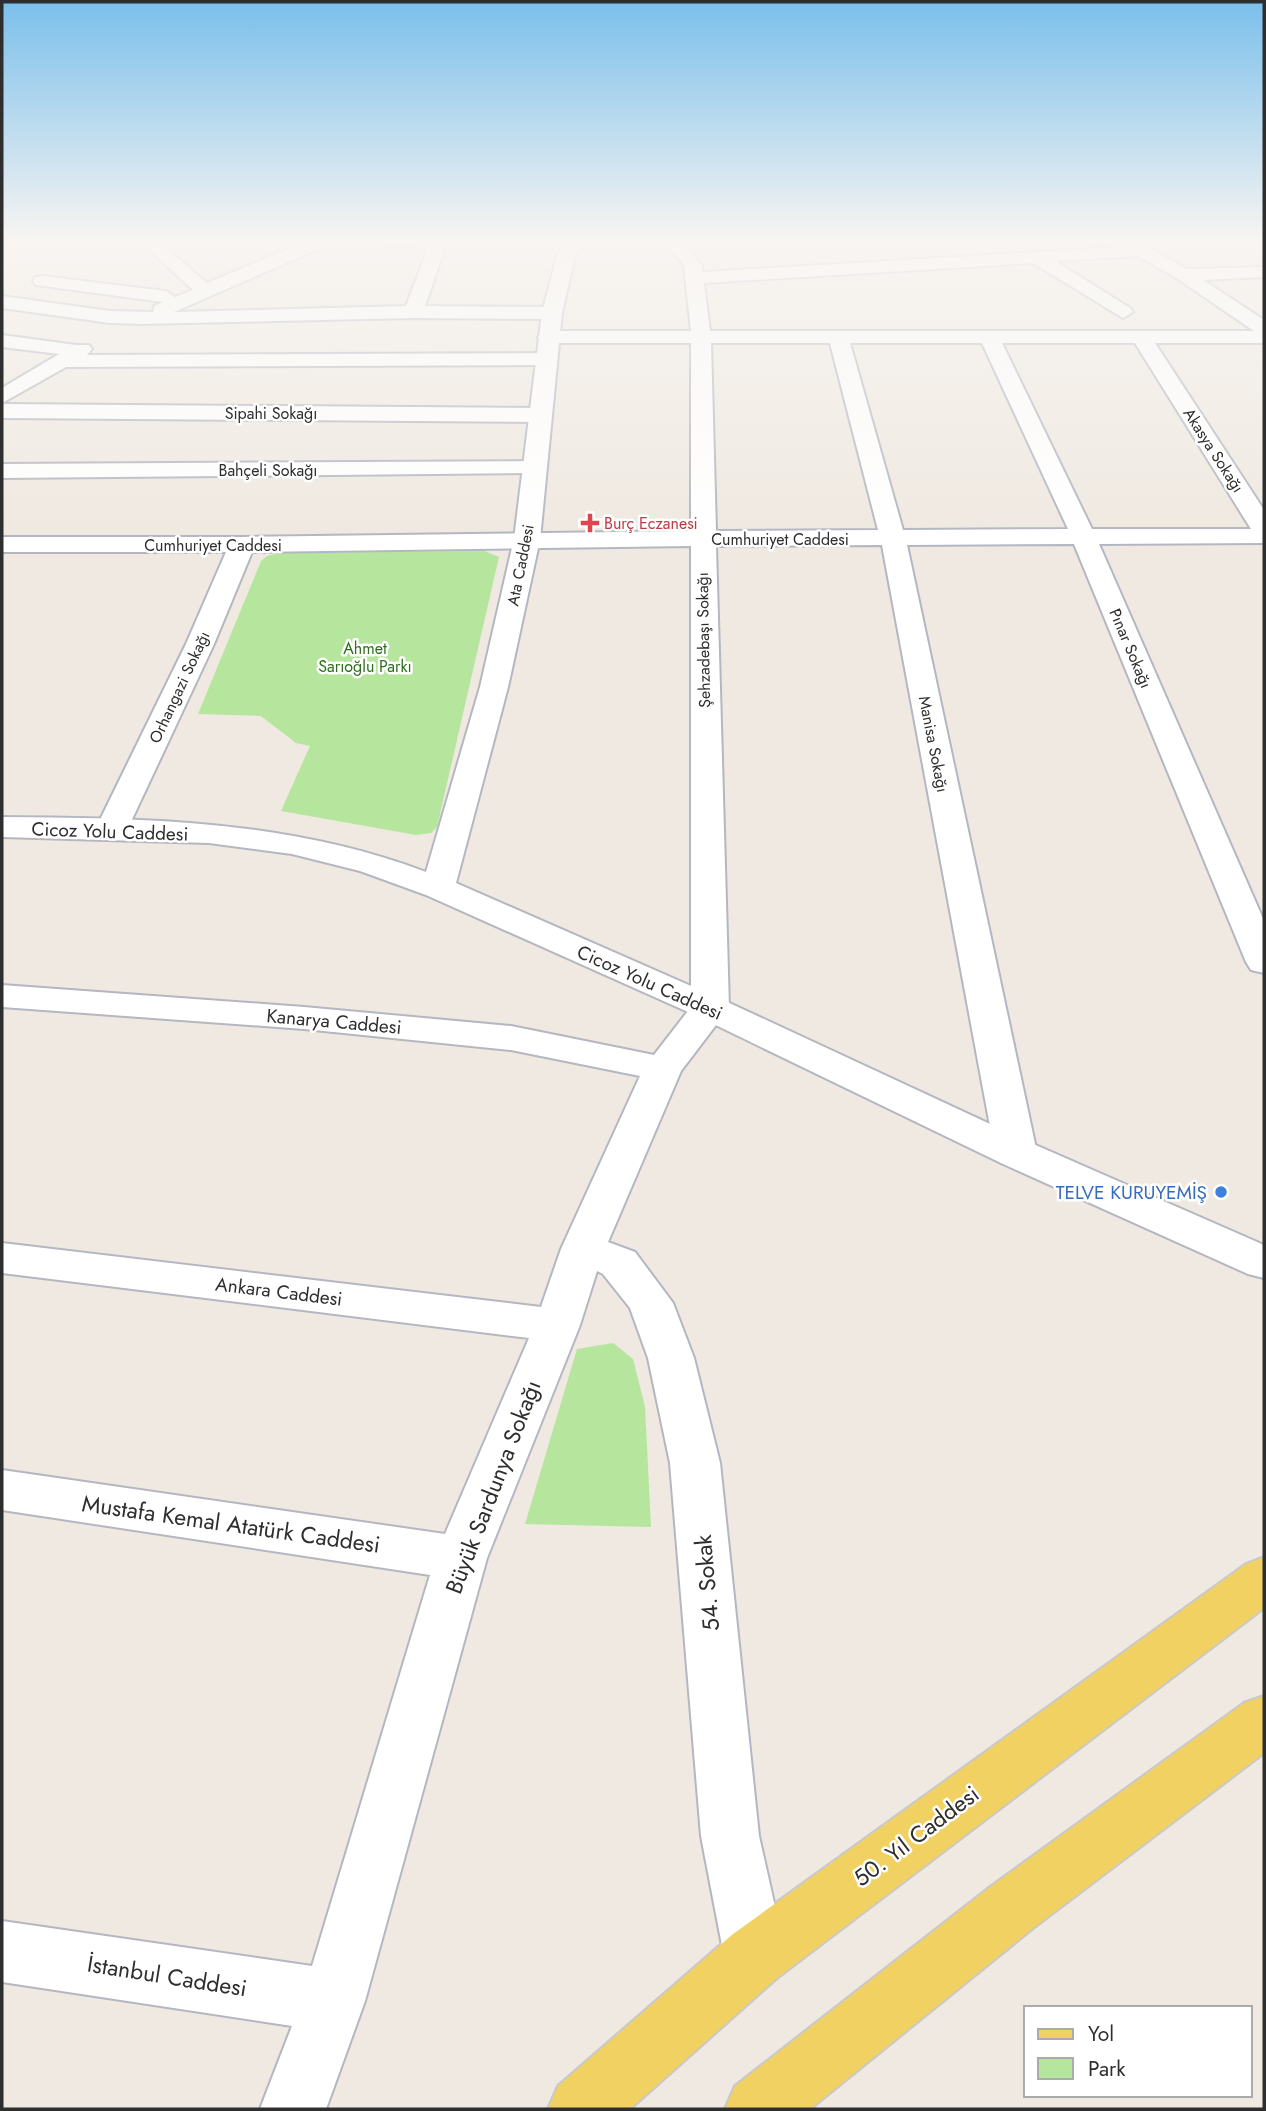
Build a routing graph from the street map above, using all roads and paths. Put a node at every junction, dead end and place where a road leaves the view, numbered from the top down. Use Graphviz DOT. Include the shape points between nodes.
graph roads {
  1 [pos="701,337"];
  2 [pos="989,337"];
  3 [pos="104,338"];
  4 [pos="519,338"];
  5 [pos="549,338"];
  6 [pos="772,338"];
  7 [pos="839,338"];
  8 [pos="912,338"];
  9 [pos="1143,338"];
  10 [pos="2,341"];
  11 [pos="79,351"];
  12 [pos="60,361"];
  13 [pos="2,380"];
  14 [pos="24,382"];
  15 [pos="2,397"];
  16 [pos="2,411"];
  17 [pos="541,415"];
  18 [pos="534,468"];
  19 [pos="2,471"];
  20 [pos="1264,528"];
  21 [pos="1264,537"];
  22 [pos="1084,538"];
  23 [pos="893,539"];
  24 [pos="527,540"];
  25 [pos="702,540"];
  26 [pos="2,544"];
  27 [pos="242,545"];
  28 [pos="112,828"];
  29 [pos="4,830"];
  30 [pos="438,888"];
  31 [pos="1264,962"];
  32 [pos="2,996"];
  33 [pos="710,1008"];
  34 [pos="663,1069"];
  35 [pos="1016,1153"];
  36 [pos="583,1249"];
  37 [pos="2,1258"];
  38 [pos="1264,1264"];
  39 [pos="557,1325"];
  40 [pos="2,1490"];
  41 [pos="461,1558"];
  42 [pos="1264,1579"];
  43 [pos="1264,1721"];
  44 [pos="2,1951"];
  45 [pos="755,1956"];
  46 [pos="333,2001"];
  47 [pos="293,2109"];
  48 [pos="580,2109"];
  49 [pos="758,2109"];
  1 -- 25 [label="street, Şehzadebaşı Sokağı"];
  2 -- 22 [label="street, Pınar Sokağı"];
  3 -- 11 [label="street"];
  4 -- 12 [label="street"];
  5 -- 17 [label="street, Ata Caddesi"];
  6 -- 7 [label="street"];
  7 -- 8 [label="street"];
  7 -- 23 [label="street, Manisa Sokağı"];
  9 -- 20 [label="street, Akasya Sokağı"];
  10 -- 11 [label="street"];
  11 -- 12 [label="street"];
  12 -- 14 [label="street"];
  13 -- 14 [label="street"];
  14 -- 15 [label="street"];
  16 -- 17 [label="street, Sipahi Sokağı"];
  17 -- 18 [label="street, Ata Caddesi"];
  18 -- 19 [label="street, Bahçeli Sokağı"];
  18 -- 24 [label="street, Ata Caddesi"];
  21 -- 22 [label="street, Cumhuriyet Caddesi"];
  22 -- 23 [label="street, Cumhuriyet Caddesi"];
  22 -- 31 [label="street, Pınar Sokağı"];
  23 -- 25 [label="street, Cumhuriyet Caddesi"];
  23 -- 35 [label="street, Manisa Sokağı"];
  24 -- 25 [label="street, Cumhuriyet Caddesi"];
  24 -- 27 [label="street, Cumhuriyet Caddesi"];
  24 -- 30 [label="street, Ata Caddesi" via="494,687"];
  25 -- 33 [label="street, Şehzadebaşı Sokağı"];
  26 -- 27 [label="street, Cumhuriyet Caddesi"];
  27 -- 28 [label="street, Orhangazi Sokağı" via="201,644"];
  28 -- 29 [label="street, Cicoz Yolu Caddesi"];
  28 -- 30 [label="street, Cicoz Yolu Caddesi" via="281,841 335,852"];
  30 -- 33 [label="street, Cicoz Yolu Caddesi"];
  32 -- 34 [label="street, Kanarya Caddesi" via="510,1038"];
  33 -- 34 [label="street, Büyük Sardunya Sokağı"];
  33 -- 35 [label="street, Cicoz Yolu Caddesi"];
  34 -- 36 [label="street, Büyük Sardunya Sokağı"];
  35 -- 38 [label="street, Cicoz Yolu Caddesi"];
  36 -- 39 [label="street, Büyük Sardunya Sokağı"];
  36 -- 45 [label="street, 54. Sokak" via="619,1263 651,1303 671,1358 695,1463 730,1836"];
  37 -- 39 [label="street, Ankara Caddesi"];
  39 -- 41 [label="street, Büyük Sardunya Sokağı"];
  40 -- 41 [label="street, Mustafa Kemal Atatürk Caddesi"];
  41 -- 46 [label="street, Büyük Sardunya Sokağı"];
  42 -- 45 [label="main road, 50. Yıl Caddesi"];
  43 -- 49 [label="main road" via="1011,1908"];
  44 -- 46 [label="street, İstanbul Caddesi"];
  45 -- 48 [label="main road, 50. Yıl Caddesi"];
  46 -- 47 [label="street, Büyük Sardunya Sokağı"];
}
